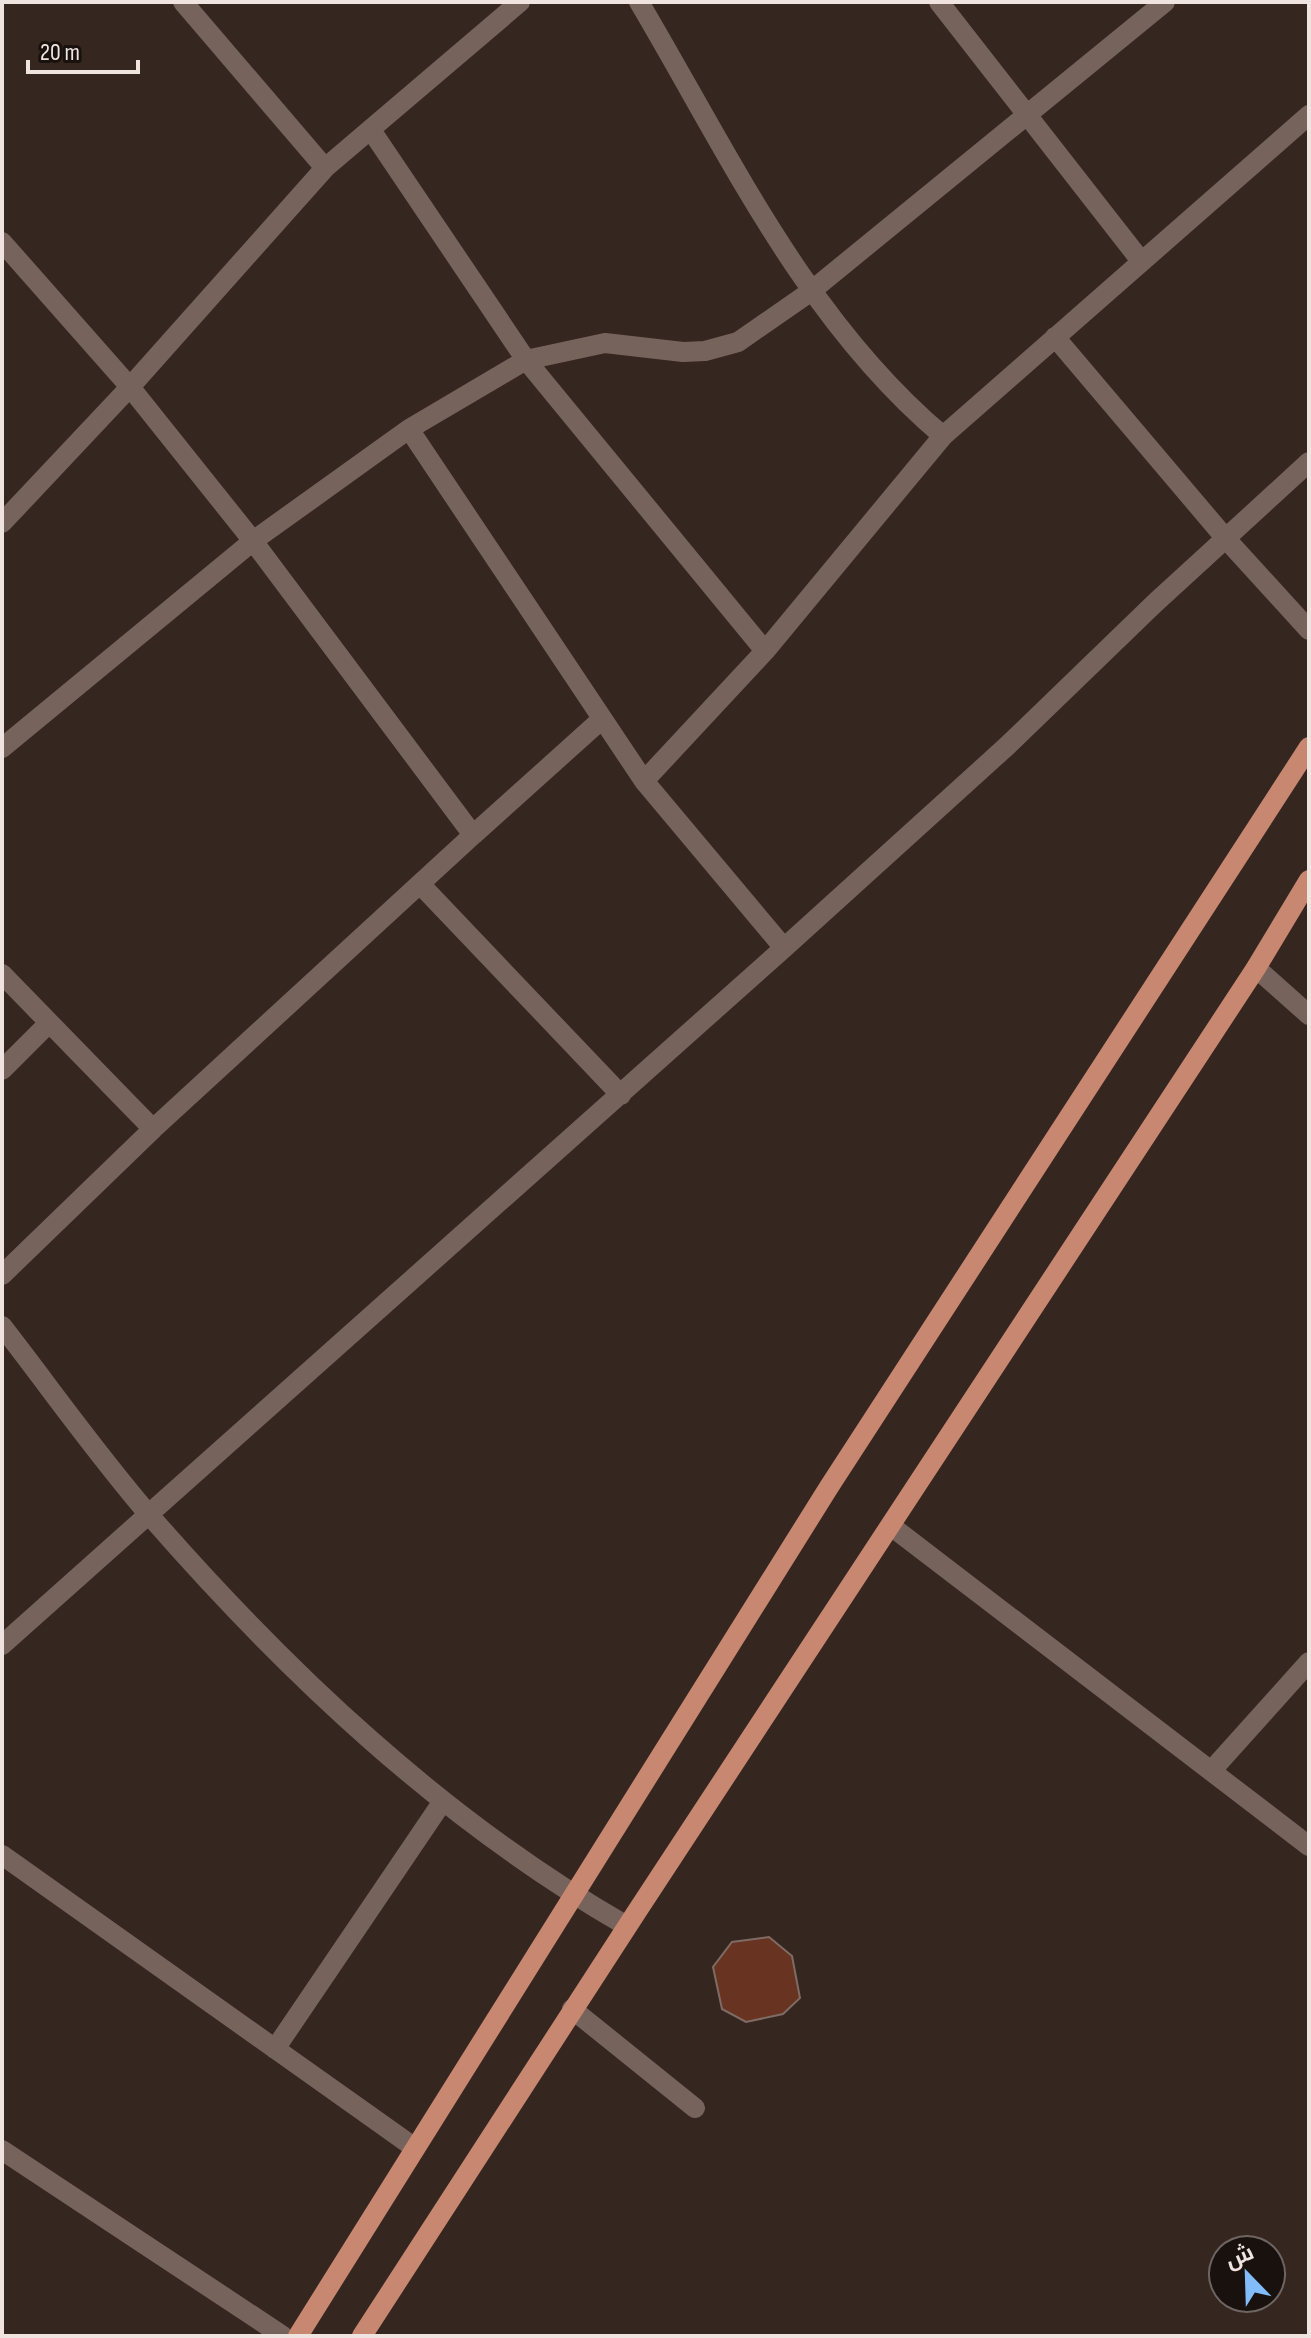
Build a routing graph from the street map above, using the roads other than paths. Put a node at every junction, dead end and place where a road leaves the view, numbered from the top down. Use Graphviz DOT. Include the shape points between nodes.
graph roads {
  1 [pos="183,2"];
  2 [pos="520,2"];
  3 [pos="639,2"];
  4 [pos="939,2"];
  5 [pos="1165,2"];
  6 [pos="1029,115"];
  7 [pos="1309,115"];
  8 [pos="371,130"];
  9 [pos="325,168"];
  10 [pos="2,242"];
  11 [pos="1141,261"];
  12 [pos="810,292"];
  13 [pos="1055,337"];
  14 [pos="526,360"];
  15 [pos="130,387"];
  16 [pos="409,429"];
  17 [pos="943,436"];
  18 [pos="1309,462"];
  19 [pos="2,523"];
  20 [pos="1227,540"];
  21 [pos="253,541"];
  22 [pos="1309,630"];
  23 [pos="765,651"];
  24 [pos="602,719"];
  25 [pos="1309,747"];
  26 [pos="2,748"];
  27 [pos="644,781"];
  28 [pos="473,835"];
  29 [pos="1309,880"];
  30 [pos="420,884"];
  31 [pos="784,948"];
  32 [pos="1256,968"];
  33 [pos="2,974"];
  34 [pos="1309,1015"];
  35 [pos="48,1024"];
  36 [pos="2,1070"];
  37 [pos="621,1095"];
  38 [pos="153,1129"];
  39 [pos="2,1275"];
  40 [pos="2,1326"];
  41 [pos="149,1515"];
  42 [pos="891,1526"];
  43 [pos="2,1645"];
  44 [pos="1309,1662"];
  45 [pos="1212,1770"];
  46 [pos="443,1801"];
  47 [pos="1309,1846"];
  48 [pos="2,1855"];
  49 [pos="572,1894"];
  50 [pos="625,1925"];
  51 [pos="572,2009"];
  52 [pos="275,2049"];
  53 [pos="695,2108"];
  54 [pos="415,2148"];
  55 [pos="2,2150"];
  56 [pos="283,2336"];
  57 [pos="298,2336"];
  58 [pos="362,2336"];
  1 -- 9 [label="street"];
  2 -- 8 [label="street"];
  3 -- 12 [label="street"];
  4 -- 6 [label="street"];
  5 -- 6 [label="street"];
  6 -- 11 [label="street"];
  6 -- 12 [label="street"];
  7 -- 11 [label="street"];
  8 -- 9 [label="street"];
  8 -- 14 [label="street"];
  9 -- 15 [label="street"];
  10 -- 15 [label="street"];
  11 -- 13 [label="street"];
  12 -- 14 [label="street" via="738,342 705,351 605,343"];
  12 -- 17 [label="street" via="901,400"];
  13 -- 17 [label="street"];
  13 -- 20 [label="street"];
  14 -- 16 [label="street"];
  14 -- 23 [label="street"];
  15 -- 19 [label="street"];
  15 -- 21 [label="street"];
  16 -- 21 [label="street"];
  16 -- 24 [label="street"];
  17 -- 23 [label="street"];
  18 -- 20 [label="street"];
  20 -- 22 [label="street"];
  20 -- 31 [label="street"];
  21 -- 26 [label="street"];
  21 -- 28 [label="street"];
  23 -- 27 [label="street"];
  24 -- 27 [label="street"];
  24 -- 28 [label="street"];
  25 -- 49 [label="main road"];
  27 -- 31 [label="street"];
  28 -- 30 [label="street"];
  29 -- 32 [label="main road"];
  30 -- 37 [label="street"];
  30 -- 38 [label="street"];
  31 -- 37 [label="street"];
  32 -- 34 [label="street"];
  32 -- 42 [label="main road"];
  33 -- 35 [label="street"];
  35 -- 36 [label="street"];
  35 -- 38 [label="street"];
  37 -- 41 [label="street"];
  38 -- 39 [label="street"];
  40 -- 41 [label="street"];
  41 -- 43 [label="street"];
  41 -- 46 [label="street" via="297,1670"];
  42 -- 45 [label="street"];
  42 -- 50 [label="main road"];
  44 -- 45 [label="street"];
  45 -- 47 [label="street"];
  46 -- 49 [label="street"];
  46 -- 52 [label="street"];
  48 -- 52 [label="street"];
  49 -- 50 [label="street"];
  49 -- 54 [label="main road"];
  50 -- 51 [label="main road"];
  51 -- 53 [label="street"];
  51 -- 58 [label="main road"];
  52 -- 54 [label="street"];
  54 -- 57 [label="main road"];
  55 -- 56 [label="street"];
}
